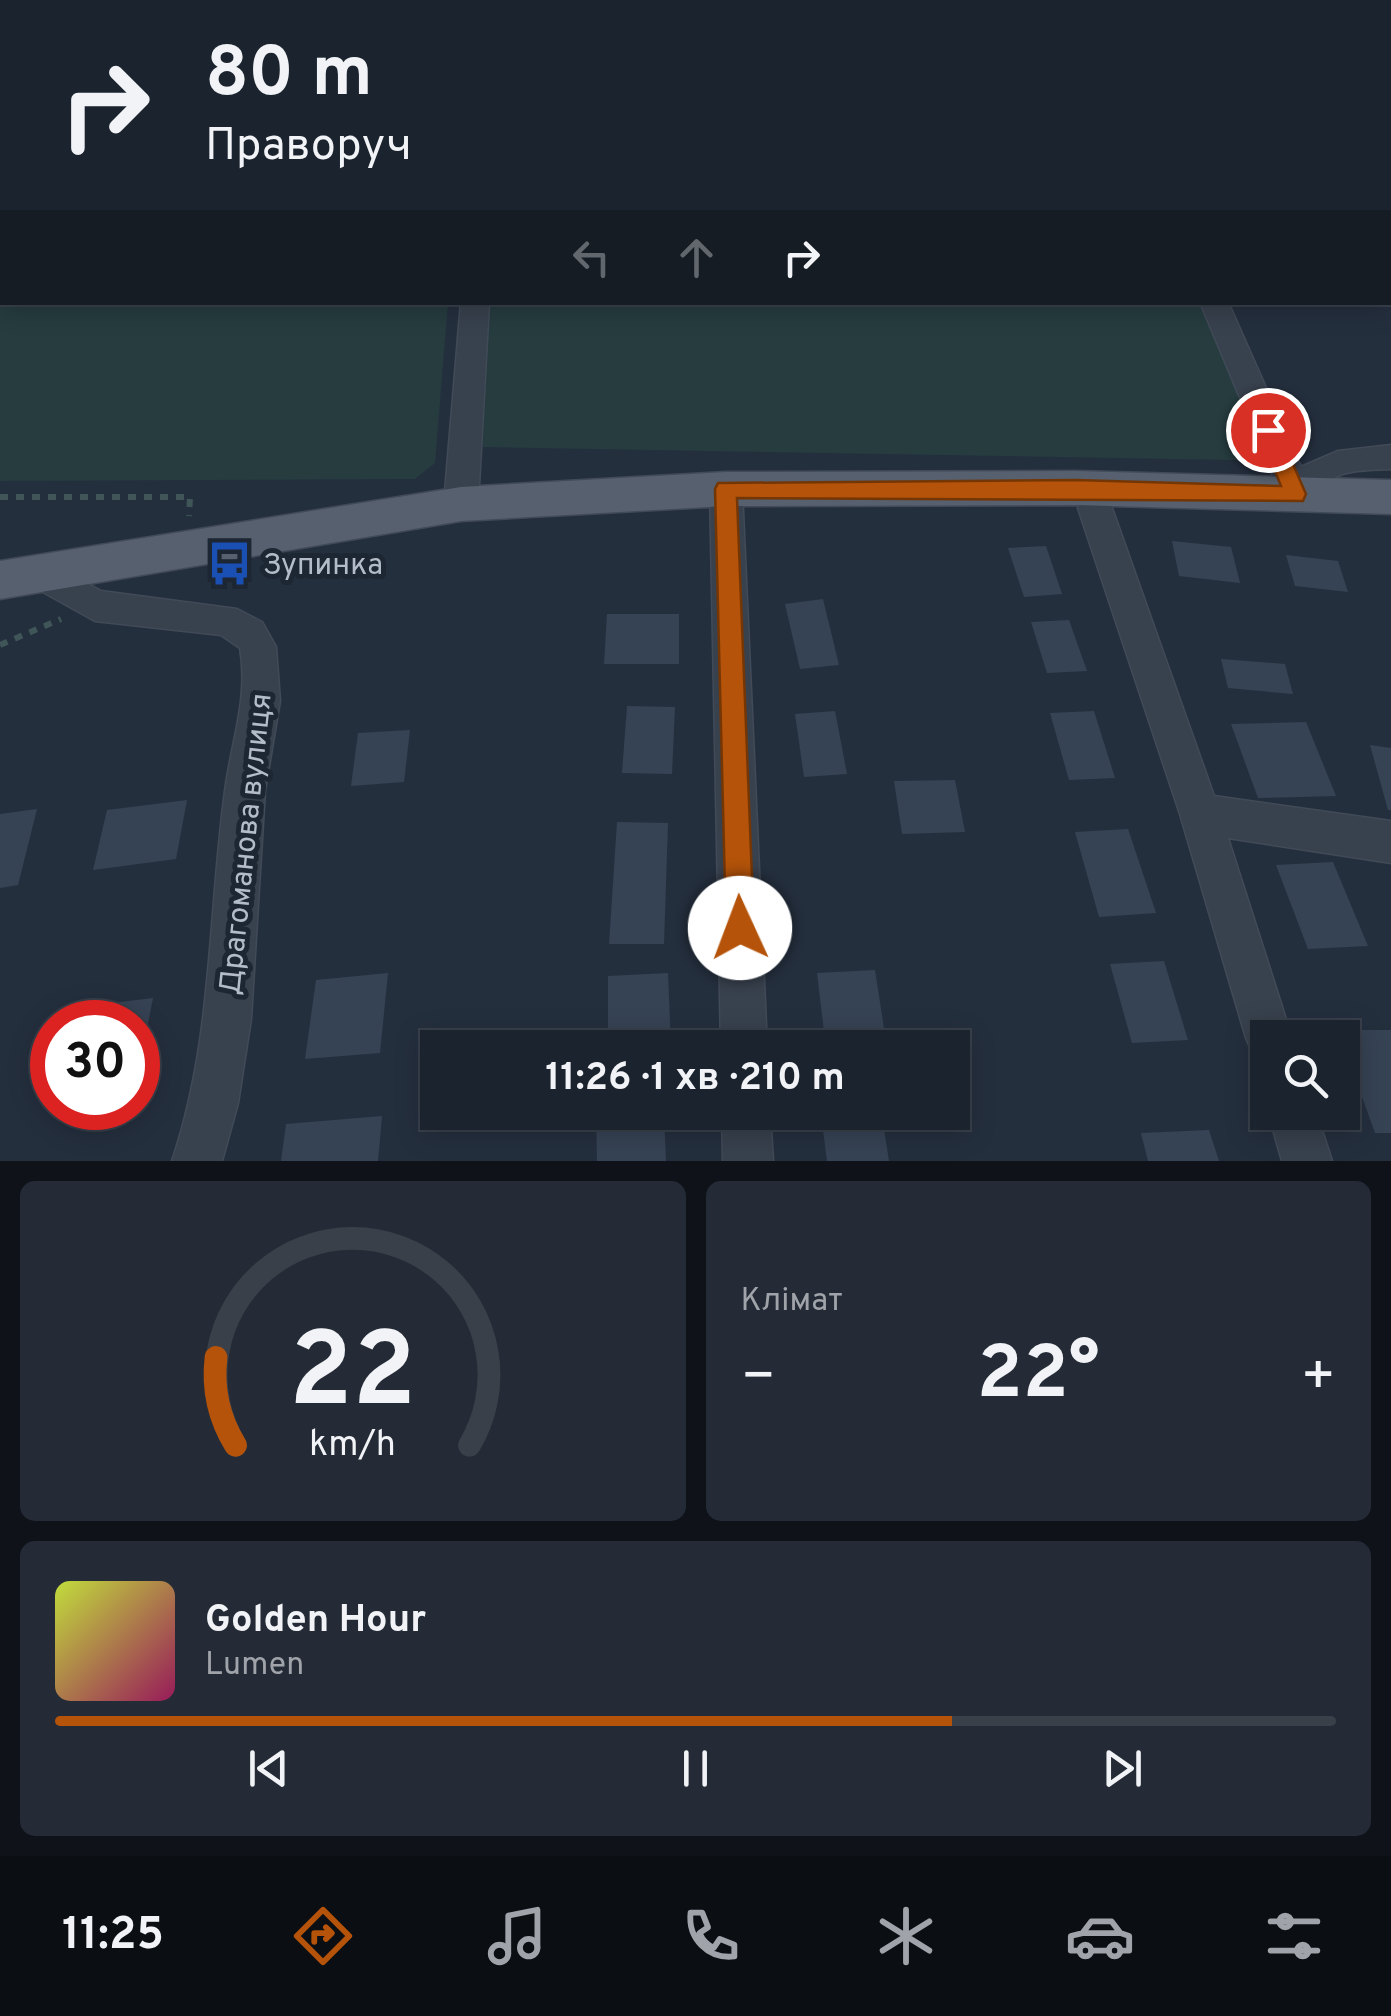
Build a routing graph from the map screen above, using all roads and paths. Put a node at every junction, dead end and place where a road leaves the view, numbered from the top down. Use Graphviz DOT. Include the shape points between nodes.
graph roads {
  1 [pos="475,305"];
  2 [pos="1215,305"];
  3 [pos="1391,458"];
  4 [pos="726,489"];
  5 [pos="1296,494"];
  6 [pos="0,497"];
  7 [pos="1391,497"];
  8 [pos="1092,498"];
  9 [pos="461,504"];
  10 [pos="188,548"];
  11 [pos="18,576"];
  12 [pos="95,606"];
  13 [pos="0,645"];
  14 [pos="1200,814"];
  15 [pos="1391,842"];
  16 [pos="1263,1020"];
  17 [pos="743,1030"];
  18 [pos="747,1130"];
  19 [pos="1298,1130"];
  20 [pos="198,1161"];
  21 [pos="748,1161"];
  22 [pos="1307,1161"];
  1 -- 9 [label="street"];
  2 -- 5 [label="street"];
  3 -- 5 [label="street" via="1350,457 1306,478"];
  4 -- 8 [label="main road"];
  4 -- 9 [label="main road"];
  4 -- 17 [label="street"];
  5 -- 7 [label="main road"];
  5 -- 8 [label="main road"];
  6 -- 10 [label="path" via="190,497"];
  8 -- 14 [label="street"];
  9 -- 10 [label="main road"];
  10 -- 11 [label="main road"];
  11 -- 12 [label="street, Драгоманова вулиця"];
  12 -- 13 [label="path"];
  12 -- 20 [label="street, Драгоманова вулиця" via="224,620 257,641 262,665 226,1034"];
  14 -- 15 [label="street"];
  14 -- 16 [label="street"];
  18 -- 21 [label="street"];
  19 -- 22 [label="street"];
}
